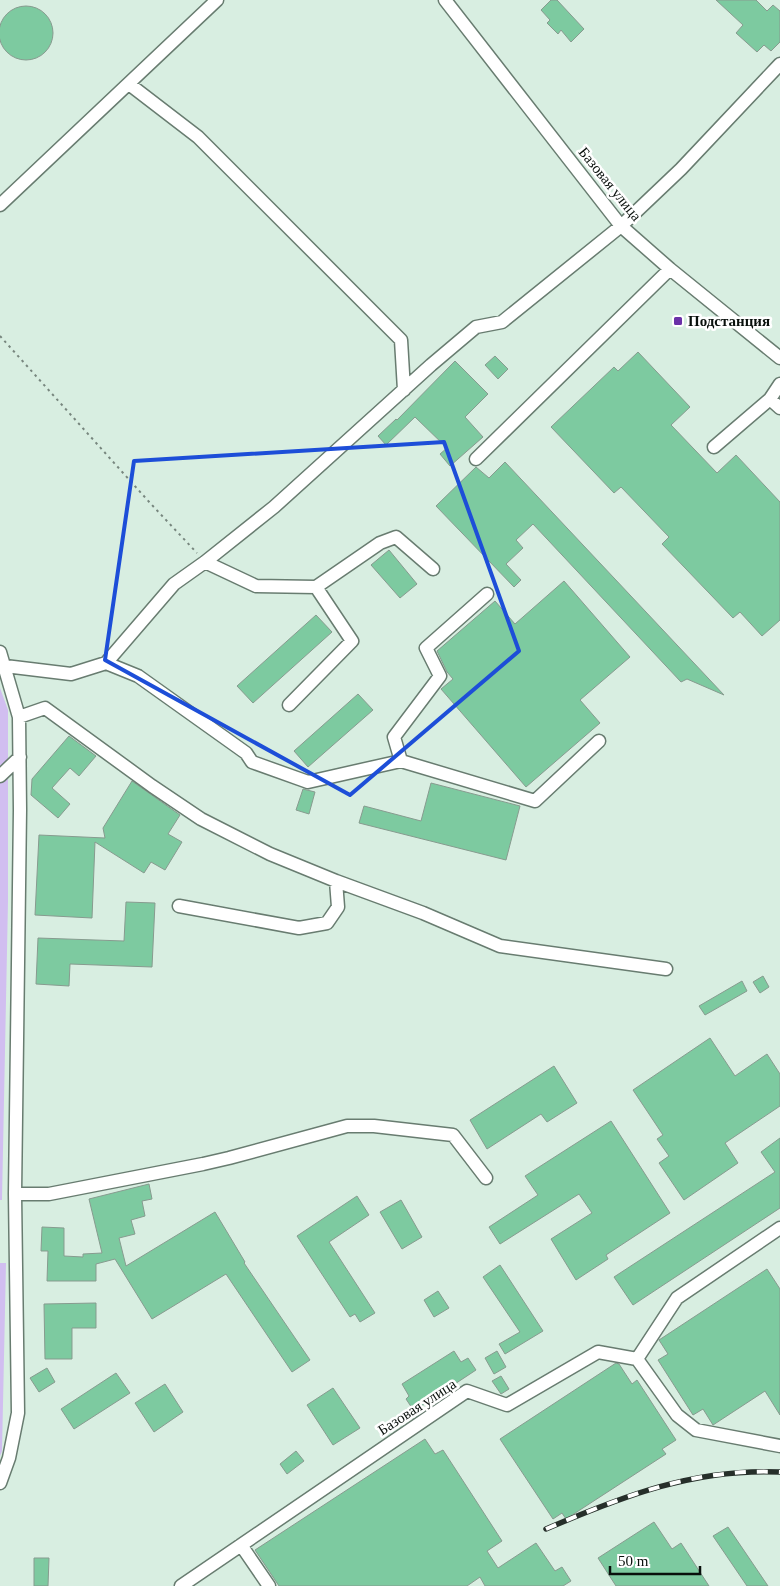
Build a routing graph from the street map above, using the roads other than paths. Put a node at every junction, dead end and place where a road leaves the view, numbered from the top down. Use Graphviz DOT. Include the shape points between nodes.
graph roads {
  1 [pos="217,0"];
  2 [pos="445,0"];
  3 [pos="780,64"];
  4 [pos="129,84"];
  5 [pos="0,204"];
  6 [pos="621,226"];
  7 [pos="670,269"];
  8 [pos="780,358"];
  9 [pos="780,384"];
  10 [pos="404,390"];
  11 [pos="770,399"];
  12 [pos="780,408"];
  13 [pos="714,447"];
  14 [pos="476,459"];
  15 [pos="205,562"];
  16 [pos="433,569"];
  17 [pos="316,587"];
  18 [pos="487,594"];
  19 [pos="0,652"];
  20 [pos="106,663"];
  21 [pos="5,666"];
  22 [pos="289,706"];
  23 [pos="19,717"];
  24 [pos="599,741"];
  25 [pos="20,757"];
  26 [pos="401,761"];
  27 [pos="0,776"];
  28 [pos="336,881"];
  29 [pos="179,906"];
  30 [pos="666,970"];
  31 [pos="486,1178"];
  32 [pos="16,1194"];
  33 [pos="780,1228"];
  34 [pos="637,1358"];
  35 [pos="780,1446"];
  36 [pos="0,1484"];
  37 [pos="241,1545"];
  38 [pos="181,1586"];
  39 [pos="269,1586"];
  1 -- 4 [label="street"];
  2 -- 6 [label="street, Базовая улица"];
  3 -- 6 [label="street" via="681,169"];
  4 -- 5 [label="street"];
  4 -- 10 [label="street" via="198,137 401,340"];
  6 -- 7 [label="street, Базовая улица"];
  6 -- 10 [label="street" via="502,322 476,327"];
  7 -- 8 [label="street, Базовая улица"];
  7 -- 14 [label="street"];
  9 -- 11 [label="street"];
  10 -- 15 [label="street" via="274,507"];
  11 -- 12 [label="street"];
  11 -- 13 [label="street"];
  15 -- 17 [label="street" via="256,586"];
  15 -- 20 [label="street" via="174,584"];
  16 -- 17 [label="street" via="396,537 380,543"];
  17 -- 22 [label="street" via="352,641"];
  18 -- 26 [label="street" via="426,648 440,676 394,736"];
  19 -- 21 [label="street"];
  20 -- 21 [label="street" via="71,674"];
  20 -- 26 [label="street" via="138,676 246,753 252,762 308,782"];
  21 -- 23 [label="street"];
  23 -- 25 [label="street"];
  23 -- 28 [label="street" via="45,708 201,819 270,854"];
  24 -- 26 [label="street" via="535,801"];
  25 -- 27 [label="street"];
  25 -- 32 [label="street"];
  28 -- 29 [label="street" via="338,908 327,924 299,928"];
  28 -- 30 [label="street" via="500,946"];
  31 -- 32 [label="street" via="453,1135 347,1126 203,1164 49,1194"];
  32 -- 36 [label="street" via="18,1413 10,1458"];
  33 -- 34 [label="street" via="676,1298"];
  34 -- 35 [label="street" via="677,1416 696,1430"];
  34 -- 37 [label="street, Базовая улица" via="598,1352 507,1404 467,1391"];
  37 -- 38 [label="street, Базовая улица"];
  37 -- 39 [label="street"];
}
